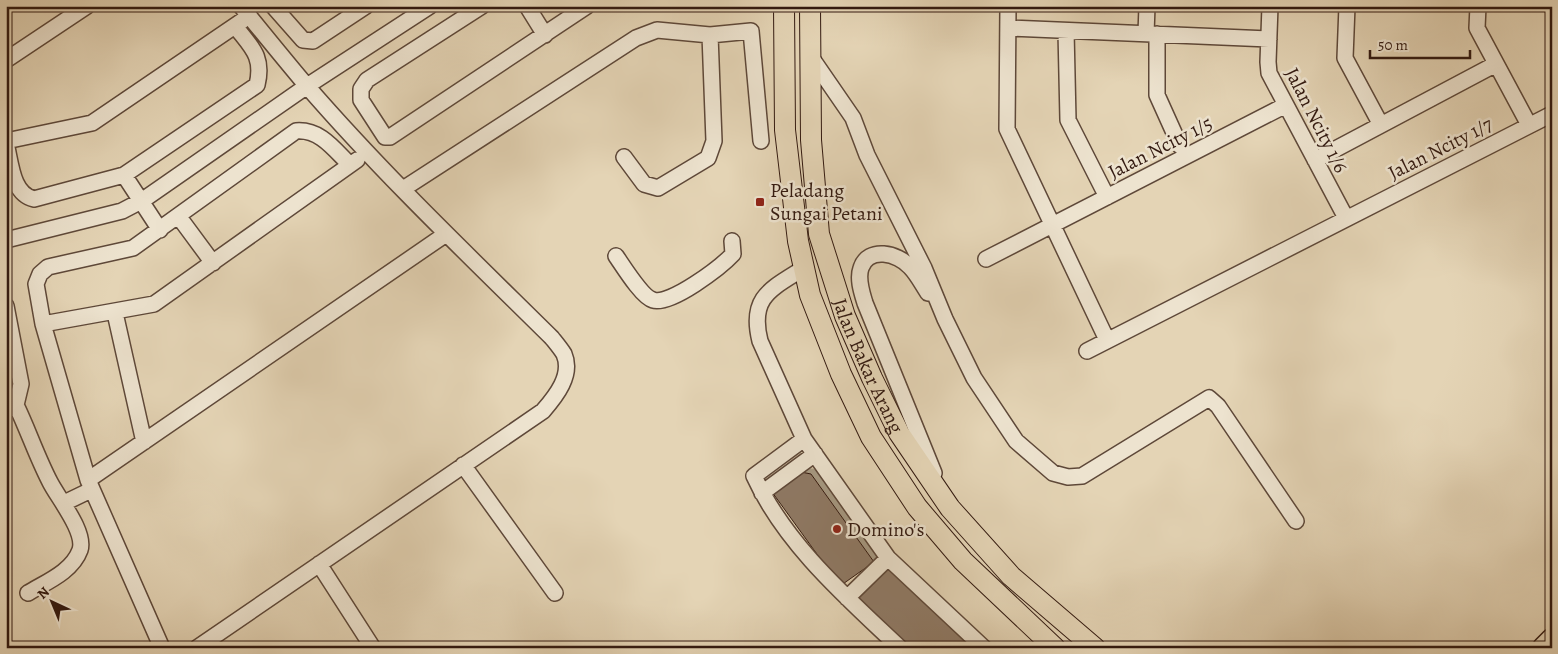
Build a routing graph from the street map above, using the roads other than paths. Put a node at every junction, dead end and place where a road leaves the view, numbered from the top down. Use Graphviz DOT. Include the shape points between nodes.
graph roads {
  1 [pos="87,6"];
  2 [pos="273,6"];
  3 [pos="366,6"];
  4 [pos="430,6"];
  5 [pos="482,6"];
  6 [pos="527,6"];
  7 [pos="587,6"];
  8 [pos="784,6"];
  9 [pos="810,6"];
  10 [pos="1008,6"];
  11 [pos="1147,6"];
  12 [pos="1270,6"];
  13 [pos="1347,6"];
  14 [pos="1478,6"];
  15 [pos="245,11"];
  16 [pos="235,26"];
  17 [pos="1008,28"];
  18 [pos="1066,30"];
  19 [pos="1152,34"];
  20 [pos="545,35"];
  21 [pos="710,35"];
  22 [pos="1269,39"];
  23 [pos="811,57"];
  24 [pos="6,60"];
  25 [pos="1496,64"];
  26 [pos="307,86"];
  27 [pos="1286,105"];
  28 [pos="1552,114"];
  29 [pos="1381,125"];
  30 [pos="1529,125"];
  31 [pos="760,141"];
  32 [pos="6,142"];
  33 [pos="1180,146"];
  34 [pos="368,152"];
  35 [pos="624,157"];
  36 [pos="1315,160"];
  37 [pos="350,164"];
  38 [pos="124,175"];
  39 [pos="403,188"];
  40 [pos="1107,197"];
  41 [pos="143,200"];
  42 [pos="178,216"];
  43 [pos="1346,218"];
  44 [pos="1052,225"];
  45 [pos="160,230"];
  46 [pos="446,234"];
  47 [pos="6,240"];
  48 [pos="732,241"];
  49 [pos="616,256"];
  50 [pos="986,260"];
  51 [pos="213,263"];
  52 [pos="804,268"];
  53 [pos="6,306"];
  54 [pos="115,313"];
  55 [pos="946,319"];
  56 [pos="43,324"];
  57 [pos="1108,340"];
  58 [pos="1087,351"];
  59 [pos="11,408"];
  60 [pos="804,439"];
  61 [pos="144,442"];
  62 [pos="815,454"];
  63 [pos="463,465"];
  64 [pos="90,485"];
  65 [pos="762,493"];
  66 [pos="64,503"];
  67 [pos="950,508"];
  68 [pos="1296,521"];
  69 [pos="888,558"];
  70 [pos="319,564"];
  71 [pos="28,593"];
  72 [pos="555,593"];
  73 [pos="846,598"];
  74 [pos="1552,640"];
  75 [pos="1050,646"];
  76 [pos="162,648"];
  77 [pos="197,648"];
  78 [pos="373,648"];
  79 [pos="900,648"];
  80 [pos="984,648"];
  81 [pos="1095,648"];
  82 [pos="1544,648"];
  1 -- 24 [label="street"];
  2 -- 3 [label="street" via="307,41 313,41"];
  4 -- 26 [label="street"];
  5 -- 20 [label="street" via="367,80 361,100 385,138"];
  6 -- 20 [label="street"];
  7 -- 20 [label="street"];
  8 -- 52 [label="main road, Jalan Bakar Arang" via="785,130"];
  9 -- 23 [label="main road, Jalan Bakar Arang"];
  10 -- 17 [label="street"];
  11 -- 19 [label="street"];
  12 -- 22 [label="street, Jalan Ncity 1/6"];
  13 -- 29 [label="street" via="1345,58"];
  14 -- 25 [label="street" via="1477,28"];
  15 -- 16 [label="street"];
  15 -- 26 [label="street"];
  16 -- 32 [label="street" via="92,123"];
  16 -- 38 [label="street" via="256,53 259,62 257,84"];
  17 -- 18 [label="street"];
  17 -- 44 [label="street" via="1007,129"];
  18 -- 19 [label="street"];
  18 -- 40 [label="street" via="1066,114"];
  19 -- 22 [label="street"];
  19 -- 33 [label="street" via="1157,96"];
  21 -- 31 [label="street" via="751,31"];
  21 -- 35 [label="street" via="714,141 708,158 658,188 644,184"];
  21 -- 39 [label="street" via="657,30 636,38"];
  22 -- 27 [label="street, Jalan Ncity 1/6" via="1269,73"];
  23 -- 55 [label="street" via="853,118 867,155"];
  23 -- 67 [label="main road, Jalan Bakar Arang" via="811,140 819,234 845,316 872,378 899,433"];
  25 -- 29 [label="street"];
  25 -- 30 [label="street"];
  26 -- 34 [label="street"];
  26 -- 41 [label="street"];
  27 -- 36 [label="street, Jalan Ncity 1/6"];
  27 -- 40 [label="street, Jalan Ncity 1/5"];
  28 -- 30 [label="street, Jalan Ncity 1/7"];
  29 -- 36 [label="street"];
  30 -- 43 [label="street, Jalan Ncity 1/7"];
  32 -- 38 [label="street" via="18,189 24,197 34,199"];
  34 -- 37 [label="street"];
  34 -- 39 [label="street"];
  36 -- 43 [label="street, Jalan Ncity 1/6"];
  37 -- 42 [label="street" via="316,134 296,131"];
  37 -- 51 [label="street"];
  38 -- 41 [label="street"];
  39 -- 46 [label="street"];
  40 -- 44 [label="street, Jalan Ncity 1/5"];
  41 -- 45 [label="street"];
  41 -- 47 [label="street" via="122,211"];
  42 -- 45 [label="street"];
  42 -- 51 [label="street"];
  43 -- 57 [label="street, Jalan Ncity 1/7"];
  44 -- 50 [label="street, Jalan Ncity 1/5"];
  44 -- 57 [label="street"];
  45 -- 56 [label="street" via="127,249 48,267 36,284"];
  46 -- 61 [label="street"];
  46 -- 63 [label="street" via="552,338 564,355 566,372 558,394 543,411"];
  48 -- 49 [label="street" via="733,254 726,262 677,295 664,300 654,301 646,296"];
  51 -- 54 [label="street" via="154,304"];
  52 -- 60 [label="street" via="763,297 756,311 756,326"];
  52 -- 75 [label="main road, Jalan Bakar Arang" via="810,295 841,374 871,437 917,508 963,561"];
  53 -- 59 [label="street" via="21,384"];
  54 -- 56 [label="street"];
  54 -- 61 [label="street"];
  55 -- 67 [label="street" via="910,266 882,253 870,257 861,268 860,285 865,303"];
  55 -- 68 [label="street" via="974,378 1016,441 1053,473 1082,476 1209,398 1218,406"];
  56 -- 64 [label="street"];
  57 -- 58 [label="street, Jalan Ncity 1/7"];
  59 -- 66 [label="street"];
  60 -- 62 [label="street"];
  60 -- 65 [label="street" via="754,476"];
  61 -- 64 [label="street"];
  62 -- 65 [label="street"];
  62 -- 69 [label="street"];
  63 -- 70 [label="street"];
  63 -- 72 [label="street"];
  64 -- 66 [label="street"];
  64 -- 76 [label="street"];
  65 -- 73 [label="street" via="789,532"];
  66 -- 71 [label="street" via="80,537 80,550 62,572"];
  67 -- 81 [label="main road, Jalan Bakar Arang" via="1011,576"];
  69 -- 73 [label="street"];
  69 -- 80 [label="street"];
  70 -- 77 [label="street"];
  70 -- 78 [label="street"];
  73 -- 79 [label="street"];
  74 -- 82 [label="highway"];
}
